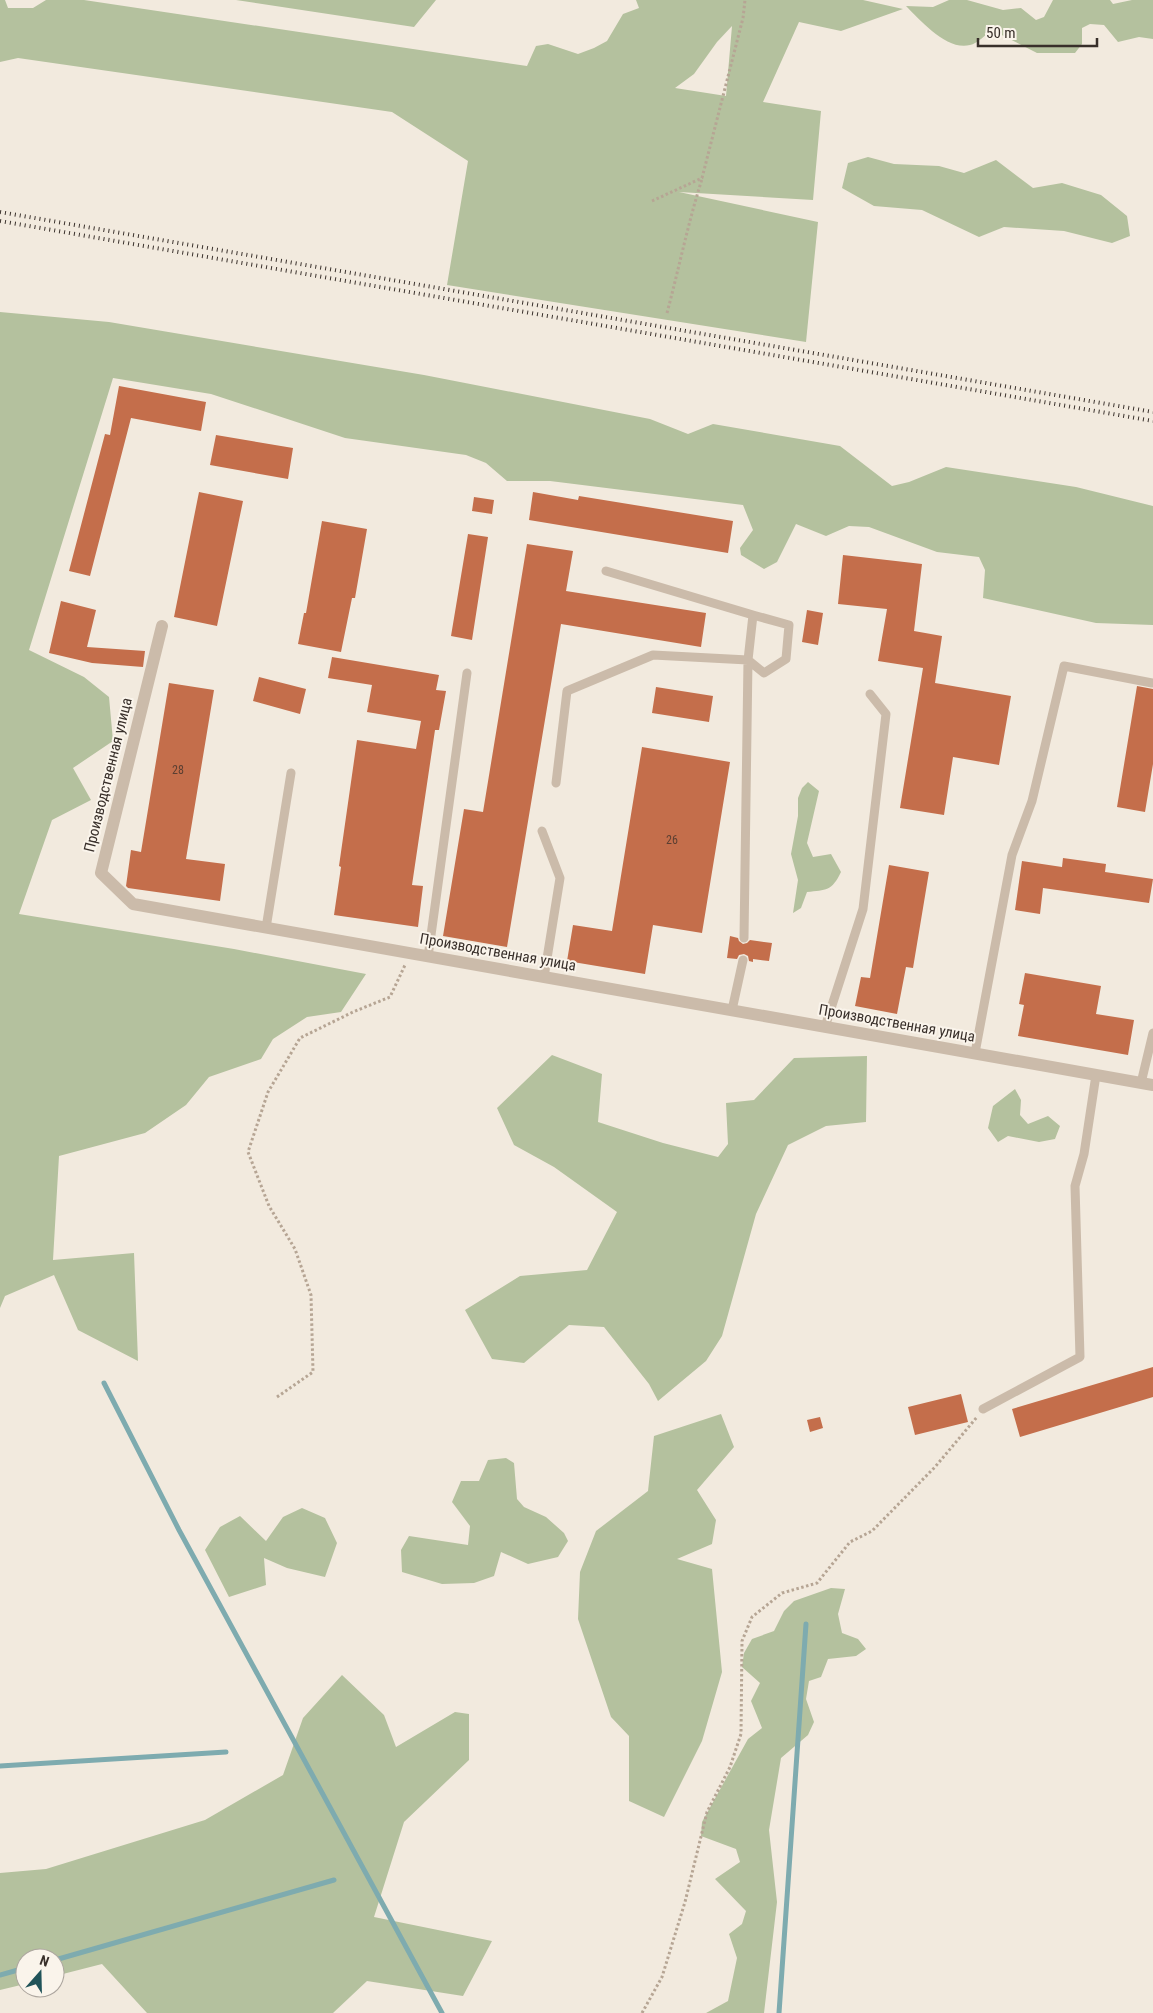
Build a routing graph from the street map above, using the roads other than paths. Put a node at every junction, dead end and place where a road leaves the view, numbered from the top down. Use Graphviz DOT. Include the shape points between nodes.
graph roads {
  1 [pos="606,571"];
  2 [pos="753,616"];
  3 [pos="162,626"];
  4 [pos="748,660"];
  5 [pos="467,673"];
  6 [pos="1152,683"];
  7 [pos="870,694"];
  8 [pos="291,773"];
  9 [pos="556,783"];
  10 [pos="542,831"];
  11 [pos="266,928"];
  12 [pos="744,938"];
  13 [pos="428,957"];
  14 [pos="743,960"];
  15 [pos="544,977"];
  16 [pos="732,1010"];
  17 [pos="825,1027"];
  18 [pos="1153,1033"];
  19 [pos="975,1053"];
  20 [pos="1096,1075"];
  21 [pos="1147,1084"];
  22 [pos="983,1408"];
  1 -- 2 [label="lane"];
  2 -- 4 [label="lane"];
  2 -- 4 [label="lane" via="789,625 786,659 764,673"];
  3 -- 11 [label="street, Производственная улица" via="101,873 133,904"];
  4 -- 9 [label="lane" via="653,655 567,691"];
  4 -- 12 [label="lane"];
  5 -- 13 [label="lane"];
  6 -- 19 [label="lane" via="1064,666 1032,801 1012,855"];
  7 -- 17 [label="lane" via="886,714 863,909"];
  8 -- 11 [label="lane"];
  10 -- 15 [label="lane" via="560,878"];
  11 -- 13 [label="street, Производственная улица"];
  13 -- 15 [label="street, Производственная улица"];
  14 -- 16 [label="lane"];
  15 -- 16 [label="street, Производственная улица"];
  16 -- 17 [label="street, Производственная улица"];
  17 -- 19 [label="street, Производственная улица"];
  18 -- 21 [label="lane"];
  19 -- 20 [label="street, Производственная улица"];
  20 -- 21 [label="street, Производственная улица"];
  20 -- 22 [label="lane" via="1084,1154 1075,1186 1080,1357"];
}
